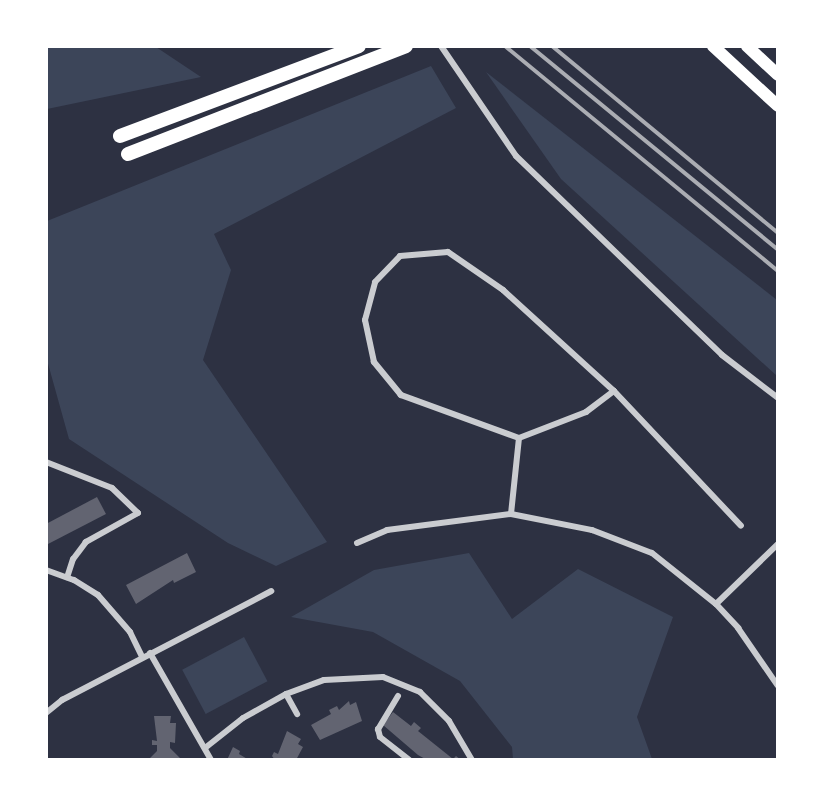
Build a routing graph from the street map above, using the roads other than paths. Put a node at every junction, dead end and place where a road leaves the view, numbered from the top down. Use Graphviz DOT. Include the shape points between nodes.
graph roads {
  1 [pos="359,46"];
  2 [pos="406,46"];
  3 [pos="441,46"];
  4 [pos="712,46"];
  5 [pos="747,46"];
  6 [pos="777,75"];
  7 [pos="777,106"];
  8 [pos="120,136"];
  9 [pos="128,154"];
  10 [pos="614,391"];
  11 [pos="777,398"];
  12 [pos="519,438"];
  13 [pos="46,462"];
  14 [pos="512,514"];
  15 [pos="741,526"];
  16 [pos="357,543"];
  17 [pos="777,544"];
  18 [pos="46,570"];
  19 [pos="67,577"];
  20 [pos="271,591"];
  21 [pos="716,604"];
  22 [pos="150,653"];
  23 [pos="142,657"];
  24 [pos="777,686"];
  25 [pos="285,694"];
  26 [pos="398,696"];
  27 [pos="46,713"];
  28 [pos="297,714"];
  29 [pos="205,748"];
  30 [pos="211,759"];
  31 [pos="409,759"];
  32 [pos="472,759"];
  1 -- 8 [label="highway"];
  2 -- 9 [label="highway"];
  3 -- 11 [label="street" via="516,156 722,355"];
  4 -- 7 [label="main road"];
  5 -- 6 [label="main road"];
  10 -- 12 [label="street" via="586,412"];
  10 -- 12 [label="street" via="503,290 448,252 400,256 375,282 365,320 374,362 401,395"];
  10 -- 15 [label="street"];
  12 -- 14 [label="street"];
  13 -- 19 [label="street" via="112,488 138,513 86,542 73,559"];
  14 -- 16 [label="street" via="387,530"];
  14 -- 21 [label="street" via="592,530 652,553"];
  17 -- 21 [label="street"];
  18 -- 19 [label="street"];
  19 -- 23 [label="street" via="87,587 111,607"];
  20 -- 22 [label="street"];
  21 -- 24 [label="street" via="738,628"];
  22 -- 23 [label="street"];
  22 -- 29 [label="street"];
  23 -- 27 [label="street" via="62,700"];
  25 -- 28 [label="street"];
  25 -- 29 [label="street" via="243,718"];
  25 -- 32 [label="street" via="324,680 383,677 420,692 449,721"];
  26 -- 31 [label="street" via="378,729 380,737"];
  29 -- 30 [label="street"];
}
